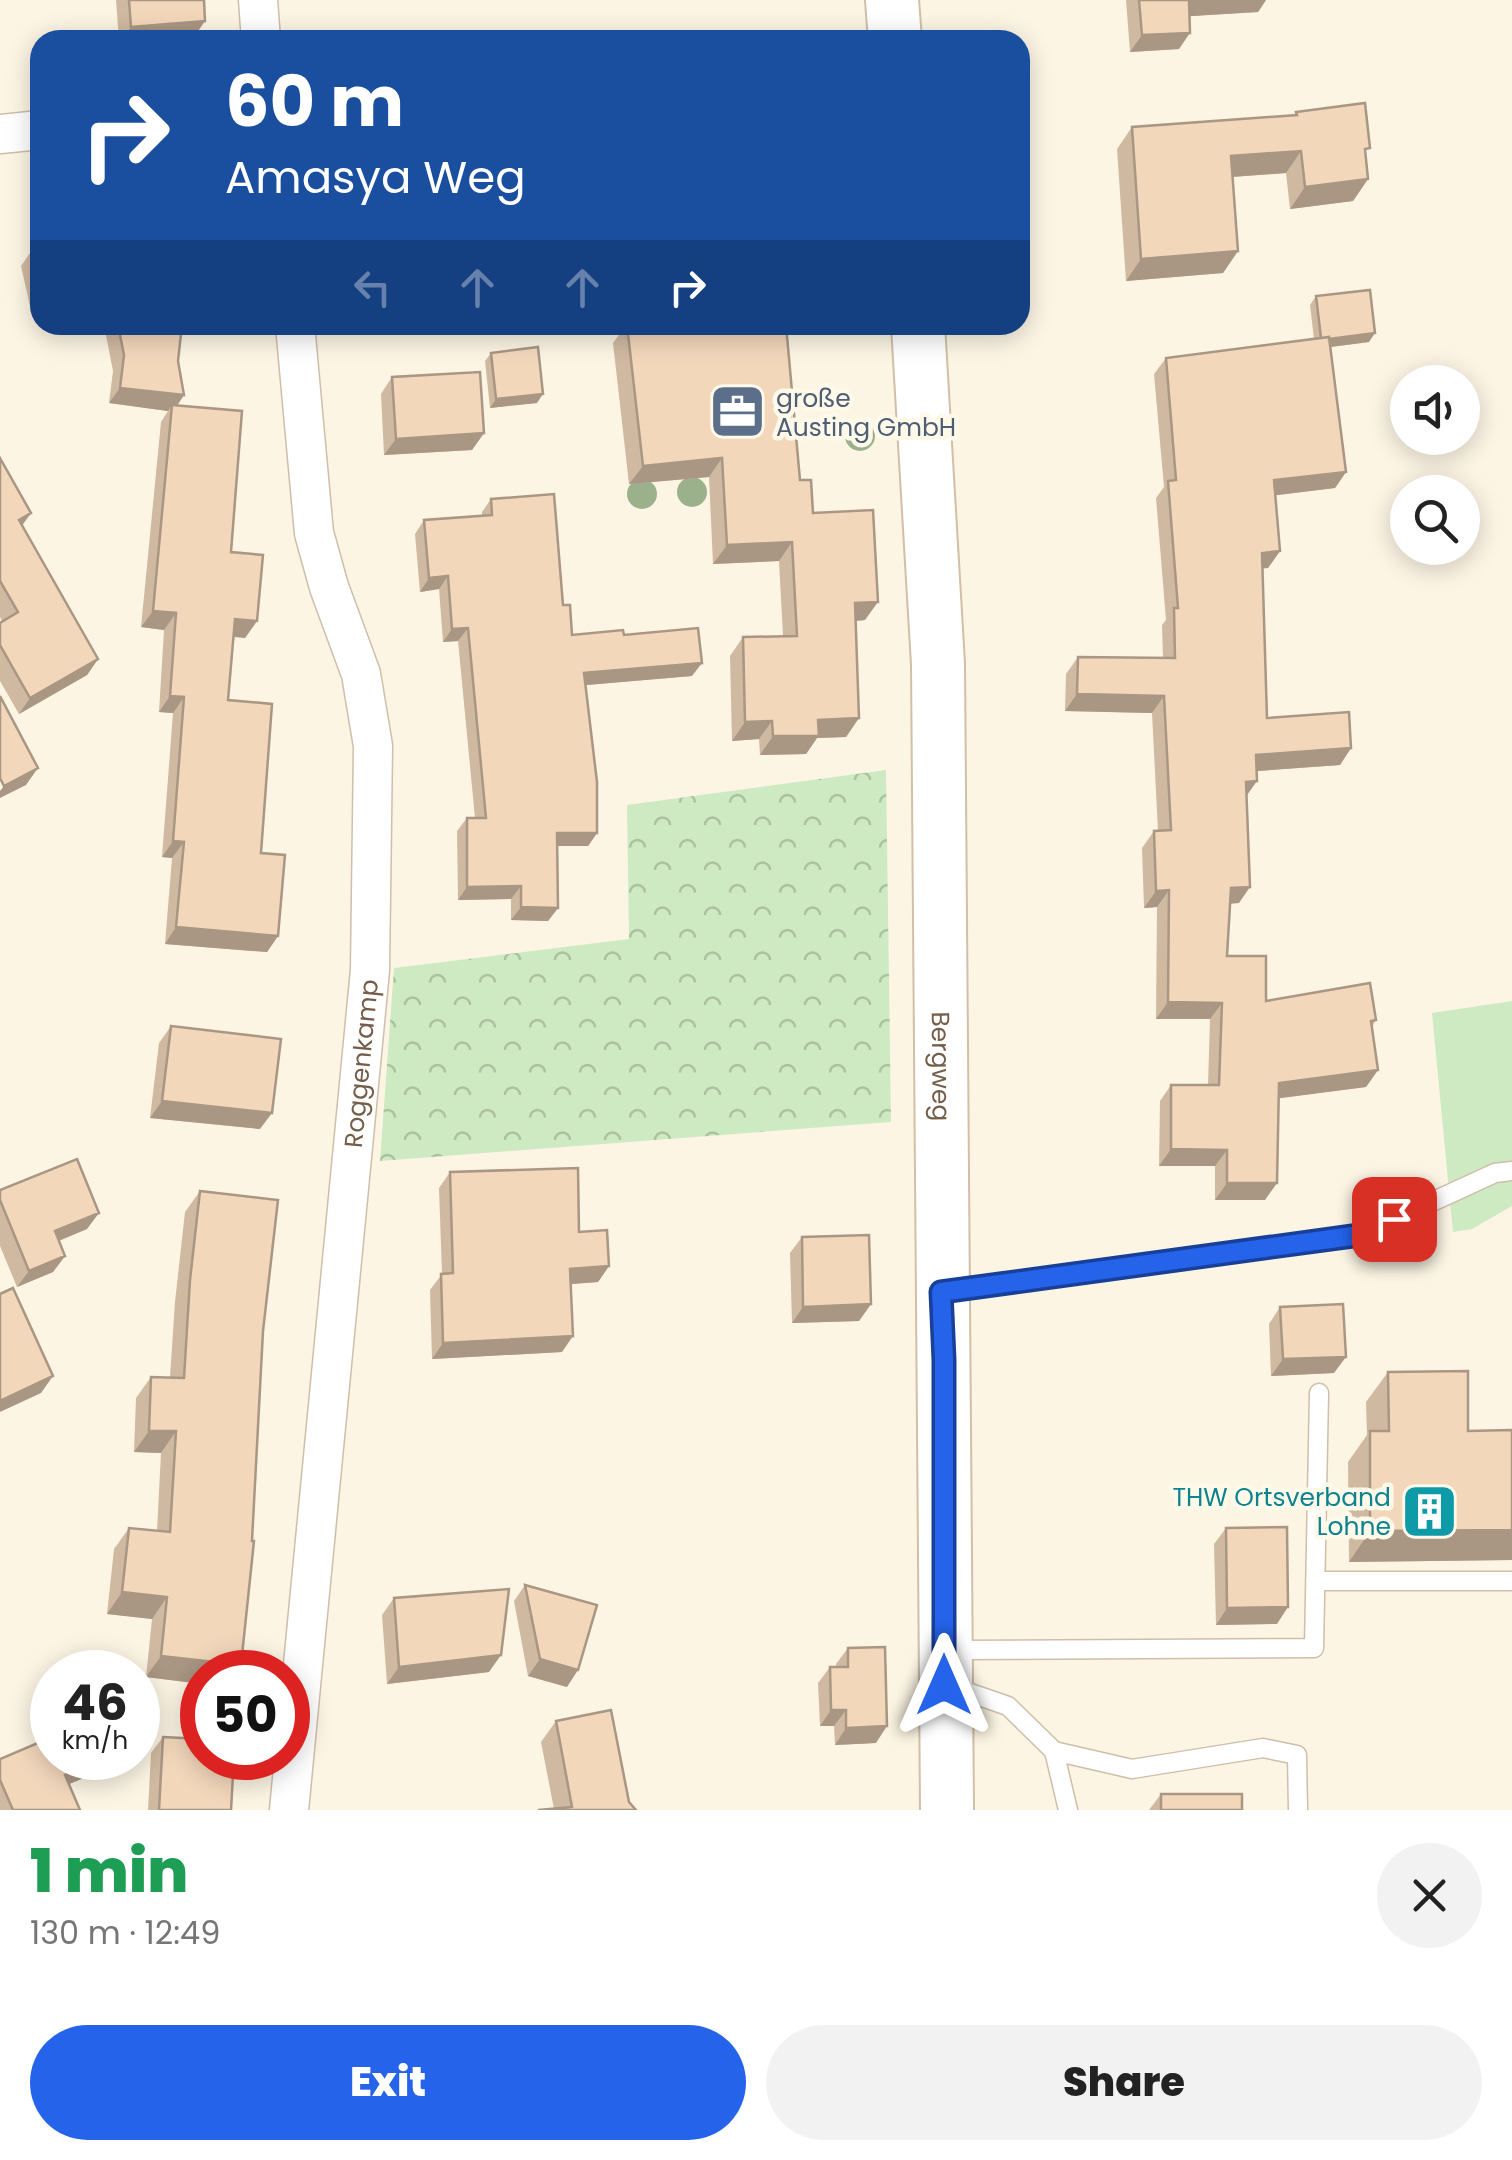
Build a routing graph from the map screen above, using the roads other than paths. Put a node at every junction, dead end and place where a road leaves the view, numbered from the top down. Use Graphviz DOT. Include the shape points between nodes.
graph roads {
  1 [pos="258,0"];
  2 [pos="892,0"];
  3 [pos="261,30"];
  4 [pos="894,30"];
  5 [pos="30,131"];
  6 [pos="0,134"];
  7 [pos="296,335"];
  8 [pos="919,335"];
  9 [pos="1512,1171"];
  10 [pos="941,1292"];
  11 [pos="1319,1392"];
  12 [pos="1512,1580"];
  13 [pos="1316,1581"];
  14 [pos="944,1667"];
  15 [pos="1054,1751"];
  16 [pos="288,1810"];
  17 [pos="947,1810"];
  18 [pos="1068,1810"];
  19 [pos="1298,1810"];
  1 -- 3 [label="street"];
  2 -- 4 [label="main road"];
  5 -- 6 [label="street"];
  7 -- 16 [label="street, Roggenkamp" via="314,533 361,674 373,746 370,970"];
  8 -- 10 [label="main road, Bergweg" via="938,664"];
  9 -- 10 [label="lane" via="1360,1235"];
  10 -- 14 [label="main road, Bergweg"];
  11 -- 13 [label="lane"];
  12 -- 13 [label="lane"];
  13 -- 14 [label="lane" via="1314,1648"];
  14 -- 15 [label="lane" via="1008,1706"];
  14 -- 17 [label="main road, Bergweg"];
  15 -- 18 [label="lane"];
  15 -- 19 [label="lane" via="1132,1769 1263,1748 1297,1756"];
}
